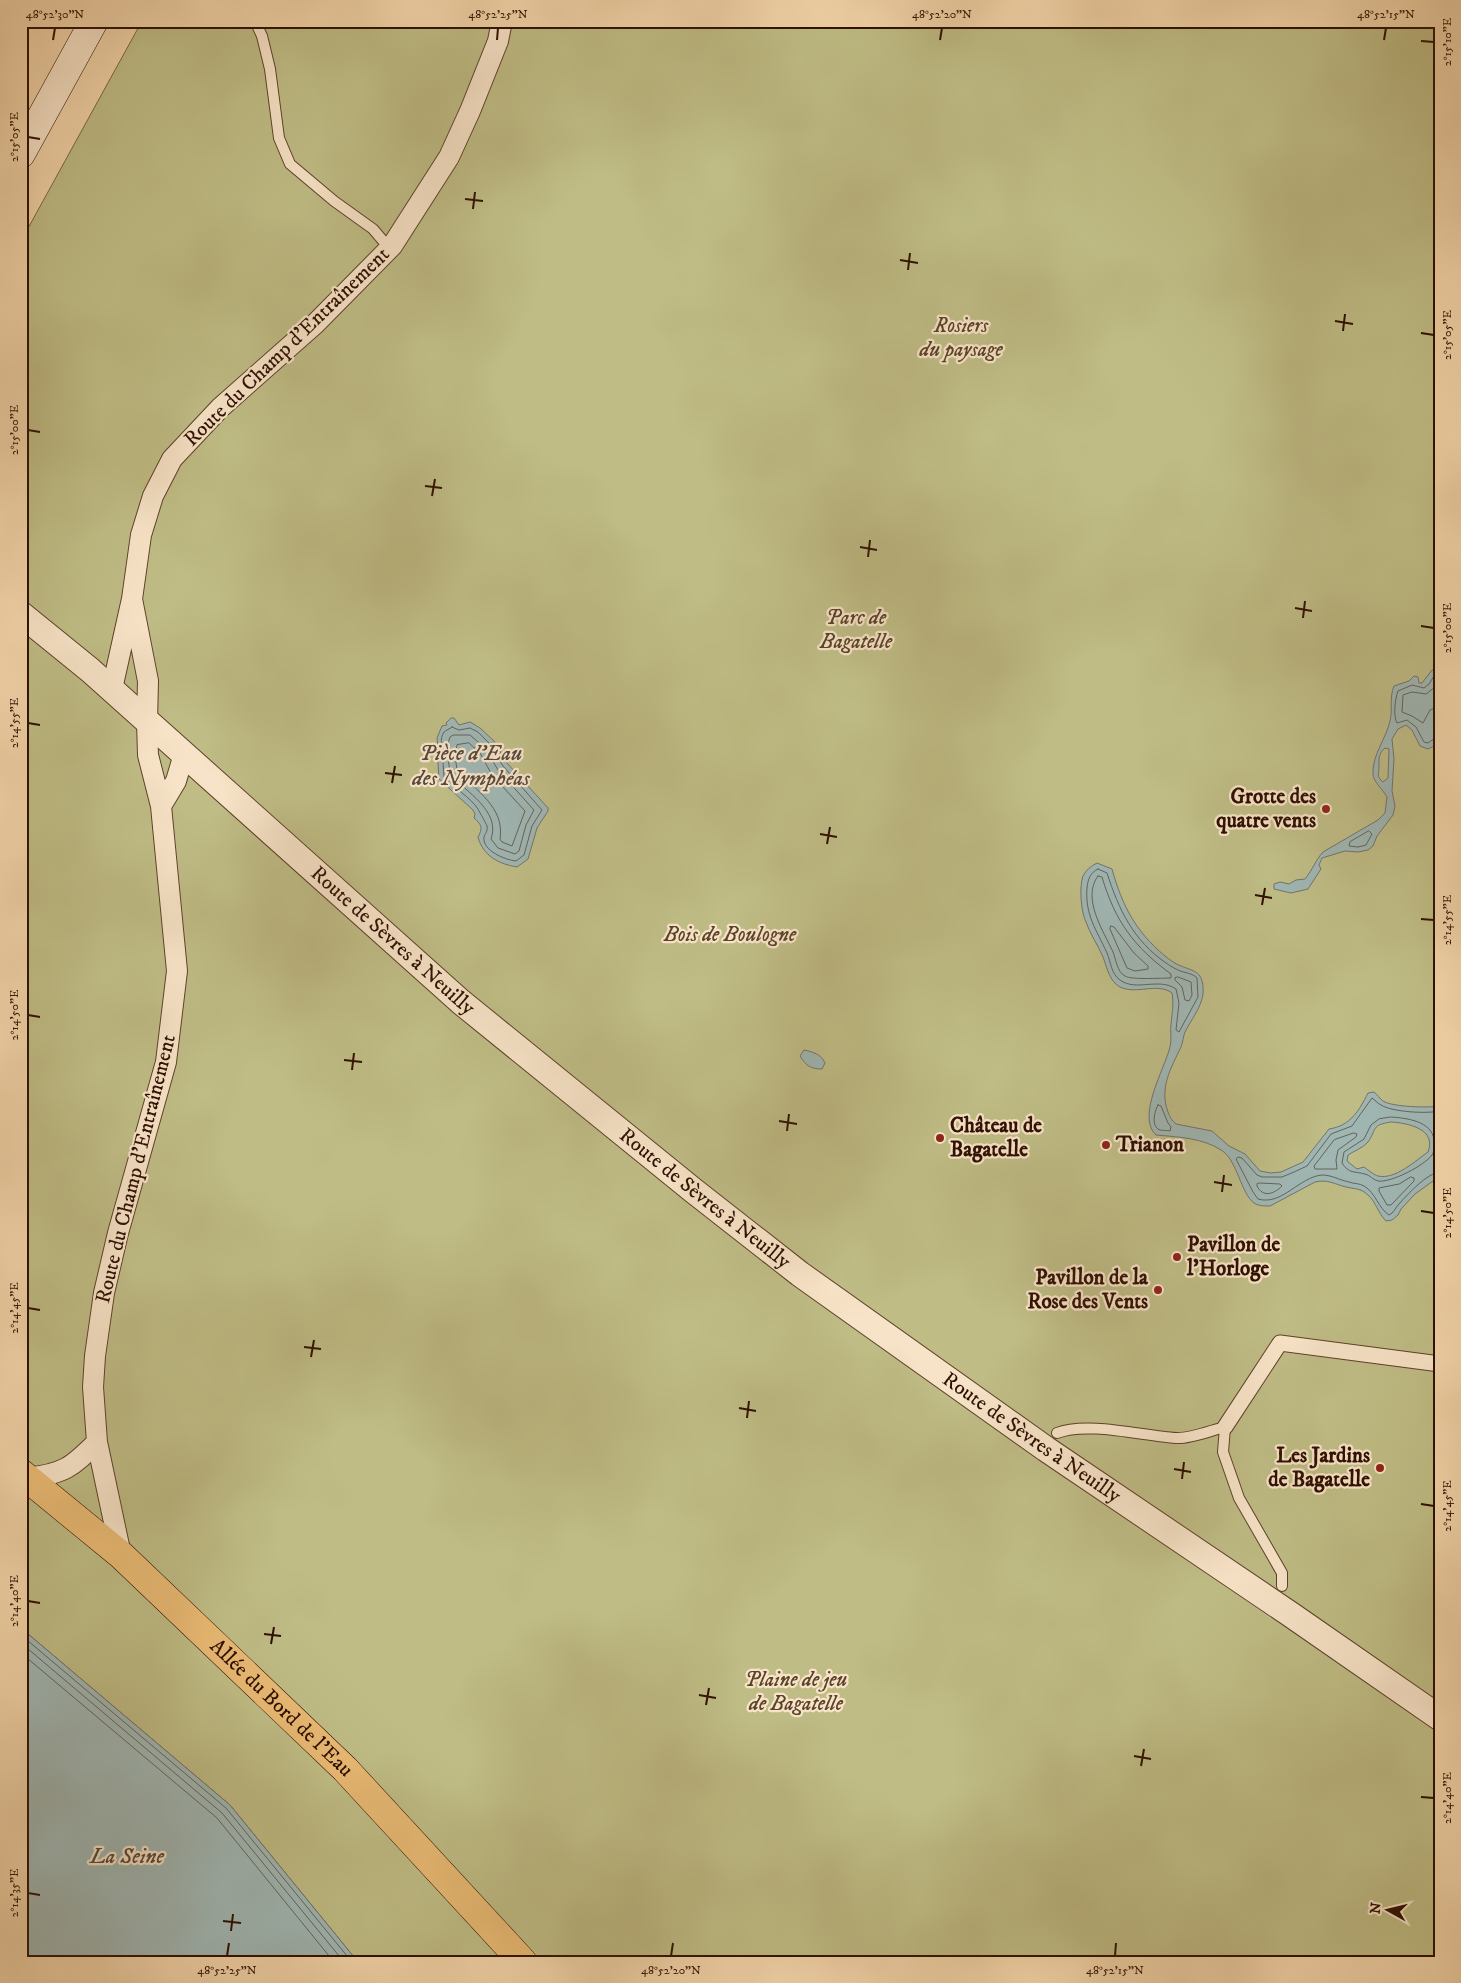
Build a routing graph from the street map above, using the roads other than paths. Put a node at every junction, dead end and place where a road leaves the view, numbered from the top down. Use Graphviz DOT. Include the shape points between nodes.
graph roads {
  1 [pos="94,21"];
  2 [pos="255,21"];
  3 [pos="502,21"];
  4 [pos="23,148"];
  5 [pos="390,249"];
  6 [pos="132,599"];
  7 [pos="21,614"];
  8 [pos="112,689"];
  9 [pos="147,721"];
  10 [pos="184,754"];
  11 [pos="161,806"];
  12 [pos="1440,1364"];
  13 [pos="1226,1427"];
  14 [pos="1057,1434"];
  15 [pos="97,1442"];
  16 [pos="24,1475"];
  17 [pos="121,1555"];
  18 [pos="1282,1586"];
  19 [pos="1440,1718"];
  20 [pos="523,1962"];
  1 -- 4 [label="main road"];
  2 -- 5 [label="lane" via="270,69 279,138 290,164 373,229"];
  3 -- 5 [label="street, Route du Champ d'Entraînement" via="494,50 449,157"];
  5 -- 6 [label="street, Route du Champ d'Entraînement" via="315,324 220,408 172,459 153,496 141,535"];
  6 -- 8 [label="street, Route du Champ d'Entraînement"];
  6 -- 9 [label="street, Route du Champ d'Entraînement" via="148,681"];
  7 -- 8 [label="street, Route de Sèvres à Neuilly"];
  8 -- 9 [label="street, Route de Sèvres à Neuilly"];
  9 -- 10 [label="street, Route de Sèvres à Neuilly"];
  9 -- 11 [label="street, Route du Champ d'Entraînement" via="148,755"];
  10 -- 11 [label="street" via="176,781"];
  10 -- 19 [label="street, Route de Sèvres à Neuilly" via="461,1002 800,1274 1046,1449"];
  11 -- 15 [label="street, Route du Champ d'Entraînement" via="177,971 166,1062 118,1233 98,1330 92,1387"];
  12 -- 13 [label="street" via="1280,1343"];
  13 -- 14 [label="lane" via="1179,1438 1097,1429 1065,1430"];
  13 -- 18 [label="lane" via="1223,1452 1239,1498 1282,1574"];
  15 -- 16 [label="street" via="69,1468 58,1473"];
  15 -- 17 [label="street, Route du Champ d'Entraînement"];
  16 -- 17 [label="main road, Allée du Bord de l'Eau"];
  17 -- 20 [label="main road, Allée du Bord de l'Eau" via="345,1769"];
}
